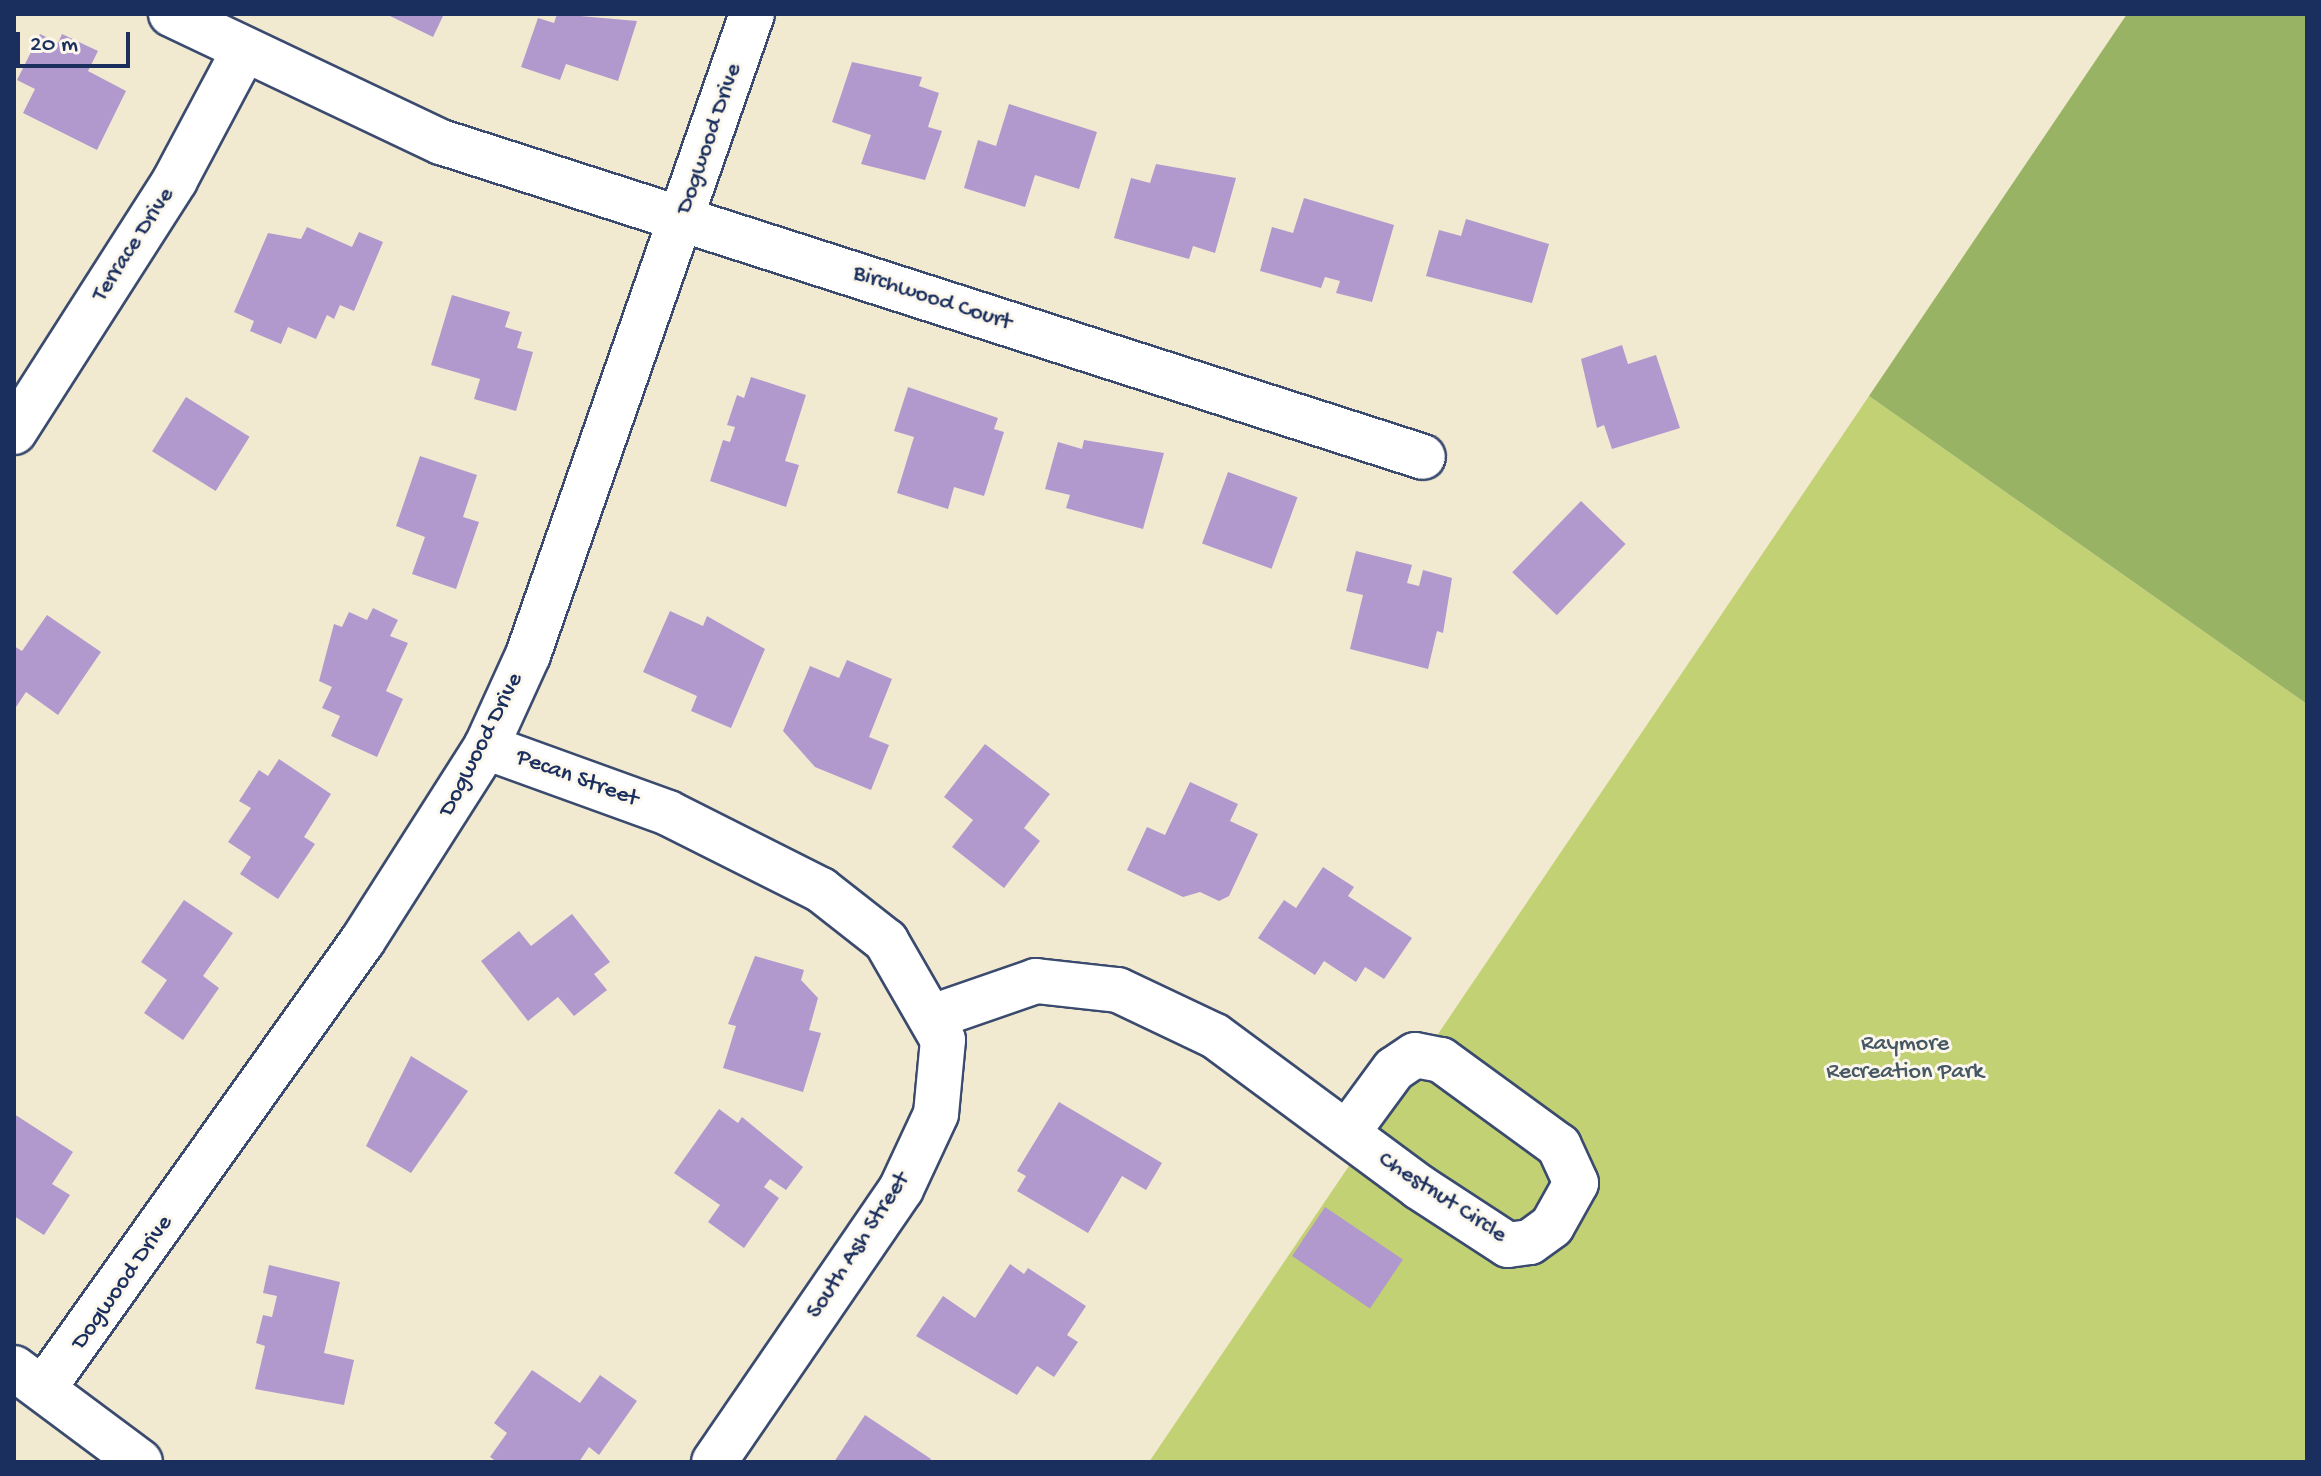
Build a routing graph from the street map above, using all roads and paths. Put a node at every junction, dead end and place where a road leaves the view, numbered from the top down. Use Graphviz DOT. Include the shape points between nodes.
graph roads {
  1 [pos="171,14"];
  2 [pos="752,14"];
  3 [pos="243,52"];
  4 [pos="681,224"];
  5 [pos="14,432"];
  6 [pos="1423,457"];
  7 [pos="486,747"];
  8 [pos="668,813"];
  9 [pos="935,1016"];
  10 [pos="1347,1133"];
  11 [pos="28,1378"];
  12 [pos="140,1462"];
  13 [pos="714,1462"];
  1 -- 3 [label="street, Birchwood Court"];
  2 -- 4 [label="street, Dogwood Drive"];
  3 -- 4 [label="street, Birchwood Court" via="441,142"];
  3 -- 5 [label="street, Terrace Drive" via="175,180"];
  4 -- 6 [label="street, Birchwood Court"];
  4 -- 7 [label="street, Dogwood Drive" via="528,655"];
  7 -- 8 [label="street, Pecan Street"];
  7 -- 11 [label="street, Dogwood Drive" via="379,916"];
  8 -- 9 [label="street, South Ash Street" via="821,890 886,941"];
  9 -- 10 [label="street, Chestnut Circle" via="1036,981 1118,990 1215,1036"];
  9 -- 13 [label="street, South Ash Street" via="943,1040 936,1114 901,1189"];
  10 -- 10 [label="street, Chestnut Circle" via="1508,1245 1530,1242 1552,1226 1576,1183 1559,1146 1441,1060 1415,1055 1394,1069"];
  11 -- 12 [label="street"];
}
